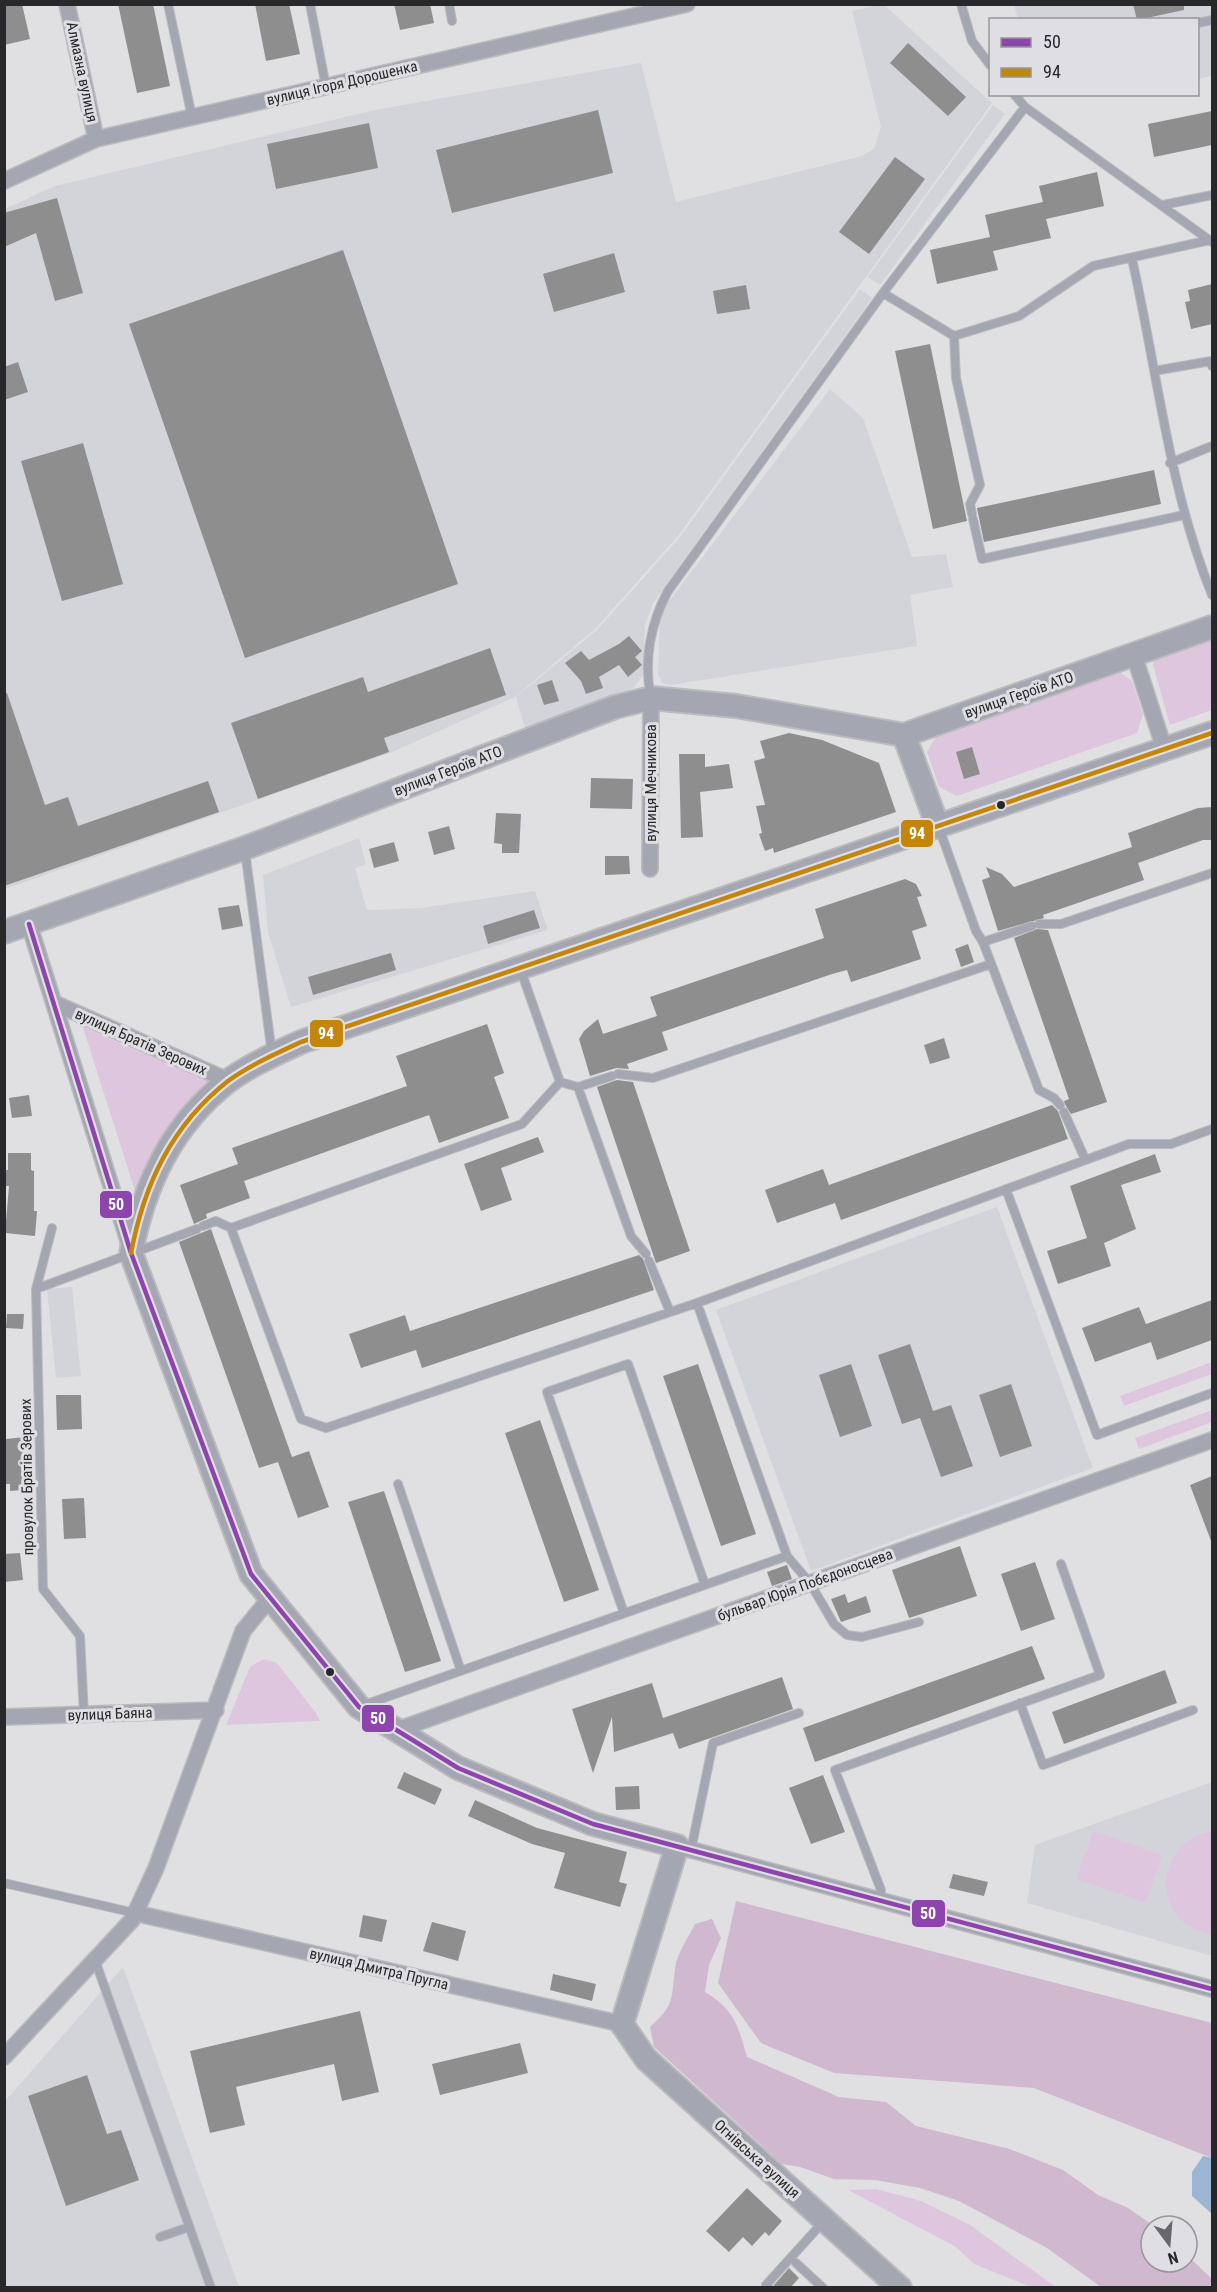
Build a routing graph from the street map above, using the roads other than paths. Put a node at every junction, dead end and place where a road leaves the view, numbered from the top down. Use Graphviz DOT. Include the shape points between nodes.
graph roads {
  1 [pos="67,4"];
  2 [pos="168,4"];
  3 [pos="310,4"];
  4 [pos="449,4"];
  5 [pos="687,4"];
  6 [pos="961,4"];
  7 [pos="644,9"];
  8 [pos="452,21"];
  9 [pos="989,64"];
  10 [pos="326,87"];
  11 [pos="1019,96"];
  12 [pos="1025,107"];
  13 [pos="192,117"];
  14 [pos="96,139"];
  15 [pos="4,181"];
  16 [pos="1212,195"];
  17 [pos="1163,205"];
  18 [pos="1211,241"];
  19 [pos="1132,259"];
  20 [pos="883,293"];
  21 [pos="954,336"];
  22 [pos="1212,366"];
  23 [pos="1154,371"];
  24 [pos="1212,446"];
  25 [pos="1170,463"];
  26 [pos="1184,515"];
  27 [pos="1212,595"];
  28 [pos="1212,627"];
  29 [pos="1134,655"];
  30 [pos="651,698"];
  31 [pos="1212,734"];
  32 [pos="904,735"];
  33 [pos="1165,751"];
  34 [pos="938,827"];
  35 [pos="244,848"];
  36 [pos="650,869"];
  37 [pos="1212,873"];
  38 [pos="29,924"];
  39 [pos="4,932"];
  40 [pos="983,942"];
  41 [pos="991,964"];
  42 [pos="520,969"];
  43 [pos="54,1003"];
  44 [pos="273,1055"];
  45 [pos="229,1081"];
  46 [pos="560,1082"];
  47 [pos="578,1087"];
  48 [pos="1212,1129"];
  49 [pos="1085,1160"];
  50 [pos="1006,1189"];
  51 [pos="52,1228"];
  52 [pos="231,1228"];
  53 [pos="131,1253"];
  54 [pos="36,1288"];
  55 [pos="697,1303"];
  56 [pos="670,1311"];
  57 [pos="1212,1393"];
  58 [pos="1212,1440"];
  59 [pos="398,1484"];
  60 [pos="787,1556"];
  61 [pos="1061,1564"];
  62 [pos="810,1583"];
  63 [pos="705,1585"];
  64 [pos="270,1598"];
  65 [pos="624,1613"];
  66 [pos="919,1622"];
  67 [pos="461,1671"];
  68 [pos="1020,1703"];
  69 [pos="359,1707"];
  70 [pos="216,1710"];
  71 [pos="1193,1710"];
  72 [pos="799,1713"];
  73 [pos="84,1715"];
  74 [pos="4,1717"];
  75 [pos="397,1730"];
  76 [pos="684,1848"];
  77 [pos="4,1883"];
  78 [pos="879,1900"];
  79 [pos="135,1913"];
  80 [pos="95,1960"];
  81 [pos="1212,1989"];
  82 [pos="622,2024"];
  83 [pos="4,2057"];
  84 [pos="825,2220"];
  85 [pos="189,2227"];
  86 [pos="160,2237"];
  87 [pos="796,2264"];
  88 [pos="211,2288"];
  89 [pos="769,2288"];
  90 [pos="823,2288"];
  91 [pos="900,2288"];
  1 -- 14 [label="street, Алмазна вулиця"];
  2 -- 13 [label="lane"];
  3 -- 10 [label="lane"];
  4 -- 8 [label="lane"];
  5 -- 7 [label="street, вулиця Ігоря Дорошенка"];
  6 -- 9 [label="lane" via="972,41"];
  7 -- 10 [label="street, вулиця Ігоря Дорошенка"];
  10 -- 13 [label="street, вулиця Ігоря Дорошенка"];
  11 -- 12 [label="lane"];
  12 -- 17 [label="lane"];
  12 -- 20 [label="lane"];
  13 -- 14 [label="street, вулиця Ігоря Дорошенка"];
  14 -- 15 [label="street, вулиця Ігоря Дорошенка"];
  16 -- 17 [label="lane"];
  17 -- 18 [label="lane"];
  18 -- 19 [label="lane"];
  19 -- 21 [label="lane" via="1093,266 1019,316"];
  19 -- 23 [label="lane"];
  20 -- 21 [label="lane"];
  20 -- 30 [label="lane" via="655,613 651,632"];
  21 -- 26 [label="lane" via="956,378 980,485 970,504 982,559"];
  22 -- 23 [label="lane" via="1210,361"];
  23 -- 25 [label="lane"];
  24 -- 25 [label="lane"];
  25 -- 26 [label="lane"];
  26 -- 27 [label="lane"];
  28 -- 29 [label="street, вулиця Героїв АТО"];
  29 -- 32 [label="street, вулиця Героїв АТО"];
  29 -- 33 [label="street"];
  30 -- 32 [label="street, вулиця Героїв АТО" via="736,706"];
  30 -- 35 [label="street, вулиця Героїв АТО" via="615,707"];
  30 -- 36 [label="street, вулиця Мечникова"];
  31 -- 33 [label="street"];
  32 -- 34 [label="street"];
  33 -- 34 [label="street"];
  34 -- 40 [label="lane"];
  34 -- 42 [label="street"];
  35 -- 38 [label="street, вулиця Героїв АТО"];
  35 -- 44 [label="lane"];
  37 -- 40 [label="lane" via="1061,924 1036,925"];
  38 -- 39 [label="street, вулиця Героїв АТО"];
  38 -- 43 [label="street, вулиця Братів Зерових"];
  40 -- 41 [label="lane"];
  41 -- 47 [label="lane" via="653,1078 615,1075"];
  41 -- 49 [label="lane" via="1040,1090 1054,1098 1062,1109"];
  42 -- 44 [label="street" via="301,1042"];
  42 -- 46 [label="lane"];
  43 -- 45 [label="street, вулиця Братів Зерових"];
  43 -- 53 [label="street, вулиця Братів Зерових"];
  44 -- 45 [label="street"];
  45 -- 53 [label="street" via="187,1124 157,1167 141,1208"];
  46 -- 47 [label="lane"];
  46 -- 52 [label="lane" via="522,1124"];
  47 -- 56 [label="lane" via="632,1236 648,1258"];
  48 -- 49 [label="lane" via="1171,1144 1129,1144"];
  49 -- 50 [label="lane"];
  50 -- 55 [label="lane"];
  50 -- 57 [label="lane" via="1097,1435"];
  51 -- 54 [label="lane, провулок Братів Зерових"];
  52 -- 53 [label="lane" via="216,1221"];
  52 -- 56 [label="lane" via="302,1419 326,1428"];
  53 -- 54 [label="lane"];
  53 -- 64 [label="street, вулиця Братів Зерових" via="251,1575"];
  54 -- 73 [label="lane, провулок Братів Зерових" via="43,1589 80,1636"];
  55 -- 56 [label="lane"];
  55 -- 60 [label="lane"];
  58 -- 62 [label="street, бульвар Юрія Побєдоносцева"];
  59 -- 67 [label="lane"];
  60 -- 62 [label="lane"];
  60 -- 63 [label="lane"];
  61 -- 68 [label="lane" via="1100,1675"];
  62 -- 66 [label="lane" via="834,1624 846,1635 862,1637"];
  62 -- 75 [label="street, бульвар Юрія Побєдоносцева"];
  63 -- 65 [label="lane"];
  63 -- 65 [label="lane" via="628,1364 547,1392"];
  64 -- 69 [label="street, вулиця Братів Зерових"];
  64 -- 70 [label="street" via="243,1631"];
  65 -- 67 [label="lane"];
  67 -- 69 [label="lane"];
  68 -- 71 [label="lane" via="1043,1765"];
  68 -- 78 [label="lane" via="835,1770 881,1890"];
  69 -- 75 [label="street, вулиця Братів Зерових"];
  70 -- 73 [label="street, вулиця Баяна"];
  70 -- 79 [label="street"];
  72 -- 76 [label="lane" via="712,1743"];
  73 -- 74 [label="street, вулиця Баяна"];
  75 -- 76 [label="street, вулиця Братів Зерових" via="458,1768 593,1824"];
  76 -- 78 [label="street"];
  76 -- 82 [label="street"];
  77 -- 79 [label="lane"];
  78 -- 81 [label="street"];
  79 -- 80 [label="street"];
  79 -- 82 [label="street, вулиця Дмитра Пругла"];
  80 -- 83 [label="street"];
  80 -- 85 [label="lane"];
  82 -- 84 [label="street, Огнівська вулиця" via="646,2059"];
  84 -- 89 [label="lane" via="766,2285"];
  84 -- 91 [label="street, Огнівська вулиця"];
  85 -- 86 [label="lane"];
  85 -- 88 [label="lane"];
  87 -- 90 [label="lane"];
}
